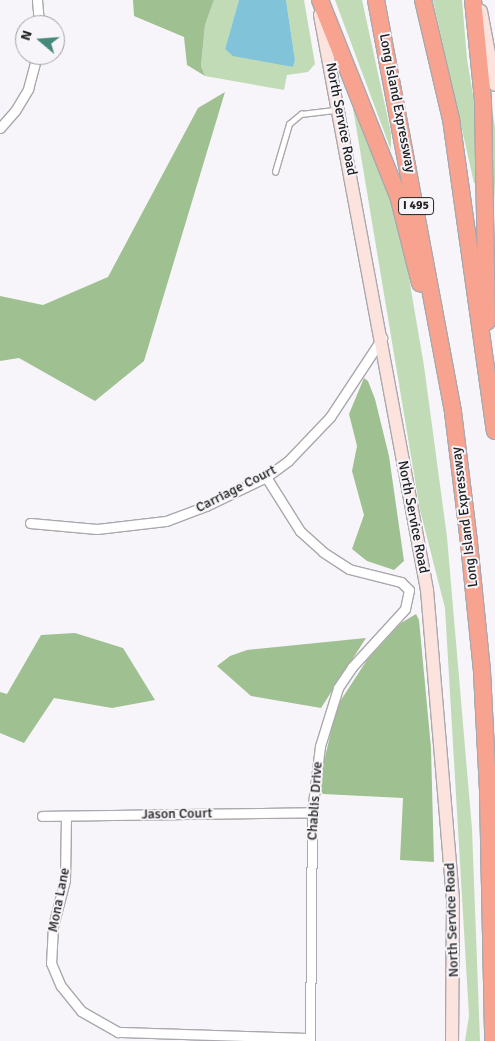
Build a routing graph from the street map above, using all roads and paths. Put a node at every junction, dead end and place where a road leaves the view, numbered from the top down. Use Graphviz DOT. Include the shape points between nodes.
graph roads {
  1 [pos="37,0"];
  2 [pos="318,0"];
  3 [pos="376,0"];
  4 [pos="423,0"];
  5 [pos="473,0"];
  6 [pos="479,0"];
  7 [pos="38,15"];
  8 [pos="34,65"];
  9 [pos="495,84"];
  10 [pos="339,109"];
  11 [pos="0,128"];
  12 [pos="275,172"];
  13 [pos="382,338"];
  14 [pos="485,354"];
  15 [pos="453,412"];
  16 [pos="495,431"];
  17 [pos="266,477"];
  18 [pos="30,523"];
  19 [pos="312,812"];
  20 [pos="42,816"];
  21 [pos="66,816"];
  22 [pos="310,1040"];
  23 [pos="452,1041"];
  24 [pos="493,1041"];
  1 -- 7 [label="street"];
  2 -- 10 [label="main road, North Service Road"];
  2 -- 15 [label="highway" via="398,199"];
  3 -- 15 [label="highway, Long Island Expressway / I 495"];
  4 -- 14 [label="highway" via="451,119"];
  5 -- 14 [label="highway" via="483,101 489,306"];
  6 -- 9 [label="main road"];
  8 -- 11 [label="street" via="28,89"];
  10 -- 12 [label="lane" via="301,114 289,124"];
  10 -- 13 [label="main road, North Service Road"];
  13 -- 17 [label="street, Carriage Court" via="330,417 295,455"];
  13 -- 23 [label="main road, North Service Road" via="427,590 453,901"];
  14 -- 16 [label="highway"];
  15 -- 24 [label="highway, Long Island Expressway / I 495" via="482,672 489,811"];
  17 -- 18 [label="street, Carriage Court" via="166,521 97,529"];
  17 -- 19 [label="street, Chablis Drive" via="300,530 323,552 349,569 401,582 410,590 405,610 352,667 338,688 320,746"];
  19 -- 21 [label="street, Jason Court"];
  19 -- 22 [label="street, Chablis Drive"];
  20 -- 21 [label="street, Jason Court"];
  21 -- 22 [label="street, Mona Lane" via="65,880 53,926 52,963 61,986 82,1011 118,1032"];
}
